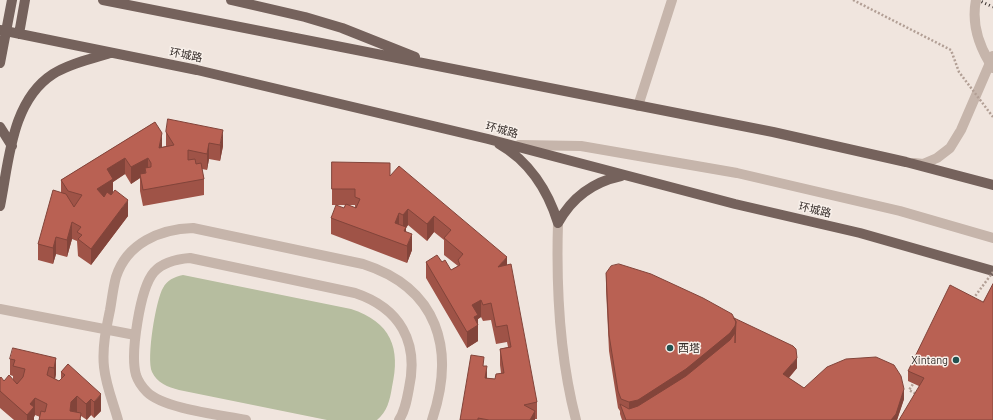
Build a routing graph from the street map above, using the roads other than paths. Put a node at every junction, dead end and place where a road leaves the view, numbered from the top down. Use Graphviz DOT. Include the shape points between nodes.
graph roads {
  1 [pos="12,0"];
  2 [pos="25,0"];
  3 [pos="103,0"];
  4 [pos="231,0"];
  5 [pos="672,0"];
  6 [pos="976,0"];
  7 [pos="0,30"];
  8 [pos="19,34"];
  9 [pos="111,53"];
  10 [pos="993,56"];
  11 [pos="0,63"];
  12 [pos="439,66"];
  13 [pos="993,68"];
  14 [pos="638,106"];
  15 [pos="0,127"];
  16 [pos="488,139"];
  17 [pos="12,146"];
  18 [pos="513,146"];
  19 [pos="906,162"];
  20 [pos="624,176"];
  21 [pos="993,185"];
  22 [pos="0,206"];
  23 [pos="558,223"];
  24 [pos="993,238"];
  25 [pos="993,271"];
  26 [pos="0,309"];
  27 [pos="106,330"];
  28 [pos="135,335"];
  29 [pos="118,420"];
  30 [pos="246,420"];
  31 [pos="399,420"];
  32 [pos="432,420"];
  33 [pos="576,420"];
  1 -- 11 [label="main road, bridge"];
  2 -- 8 [label="main road"];
  3 -- 12 [label="main road"];
  4 -- 12 [label="main road" via="342,28"];
  5 -- 14 [label="street"];
  6 -- 13 [label="street, bridge" via="974,26 979,42"];
  7 -- 8 [label="main road, 环城路"];
  8 -- 9 [label="main road, 环城路"];
  9 -- 16 [label="main road, 环城路" via="197,70"];
  9 -- 17 [label="main road" via="68,66 41,84 22,110"];
  10 -- 19 [label="street, bridge" via="961,130 950,148 923,164"];
  12 -- 14 [label="main road"];
  14 -- 19 [label="main road" via="773,132"];
  15 -- 17 [label="main road"];
  16 -- 18 [label="main road, 环城路"];
  16 -- 23 [label="main road" via="516,156 534,176 546,194"];
  17 -- 22 [label="main road"];
  18 -- 20 [label="main road, 环城路"];
  18 -- 24 [label="street" via="581,146 737,173 900,211"];
  19 -- 21 [label="main road"];
  20 -- 23 [label="main road" via="609,179 589,188 570,204"];
  20 -- 25 [label="main road, 环城路" via="860,233"];
  23 -- 33 [label="street" via="561,338"];
  26 -- 27 [label="street"];
  27 -- 28 [label="street"];
  27 -- 29 [label="street" via="104,367"];
  27 -- 32 [label="street" via="116,277 124,262 146,240 176,229 193,228 363,264 397,279 412,290 433,321 440,338 443,376"];
  28 -- 30 [label="street" via="133,353 136,375 148,393 166,403"];
  28 -- 31 [label="street" via="149,278 162,265 180,259 190,258 368,297 390,312 406,334 410,346 412,372 406,403"];
}
